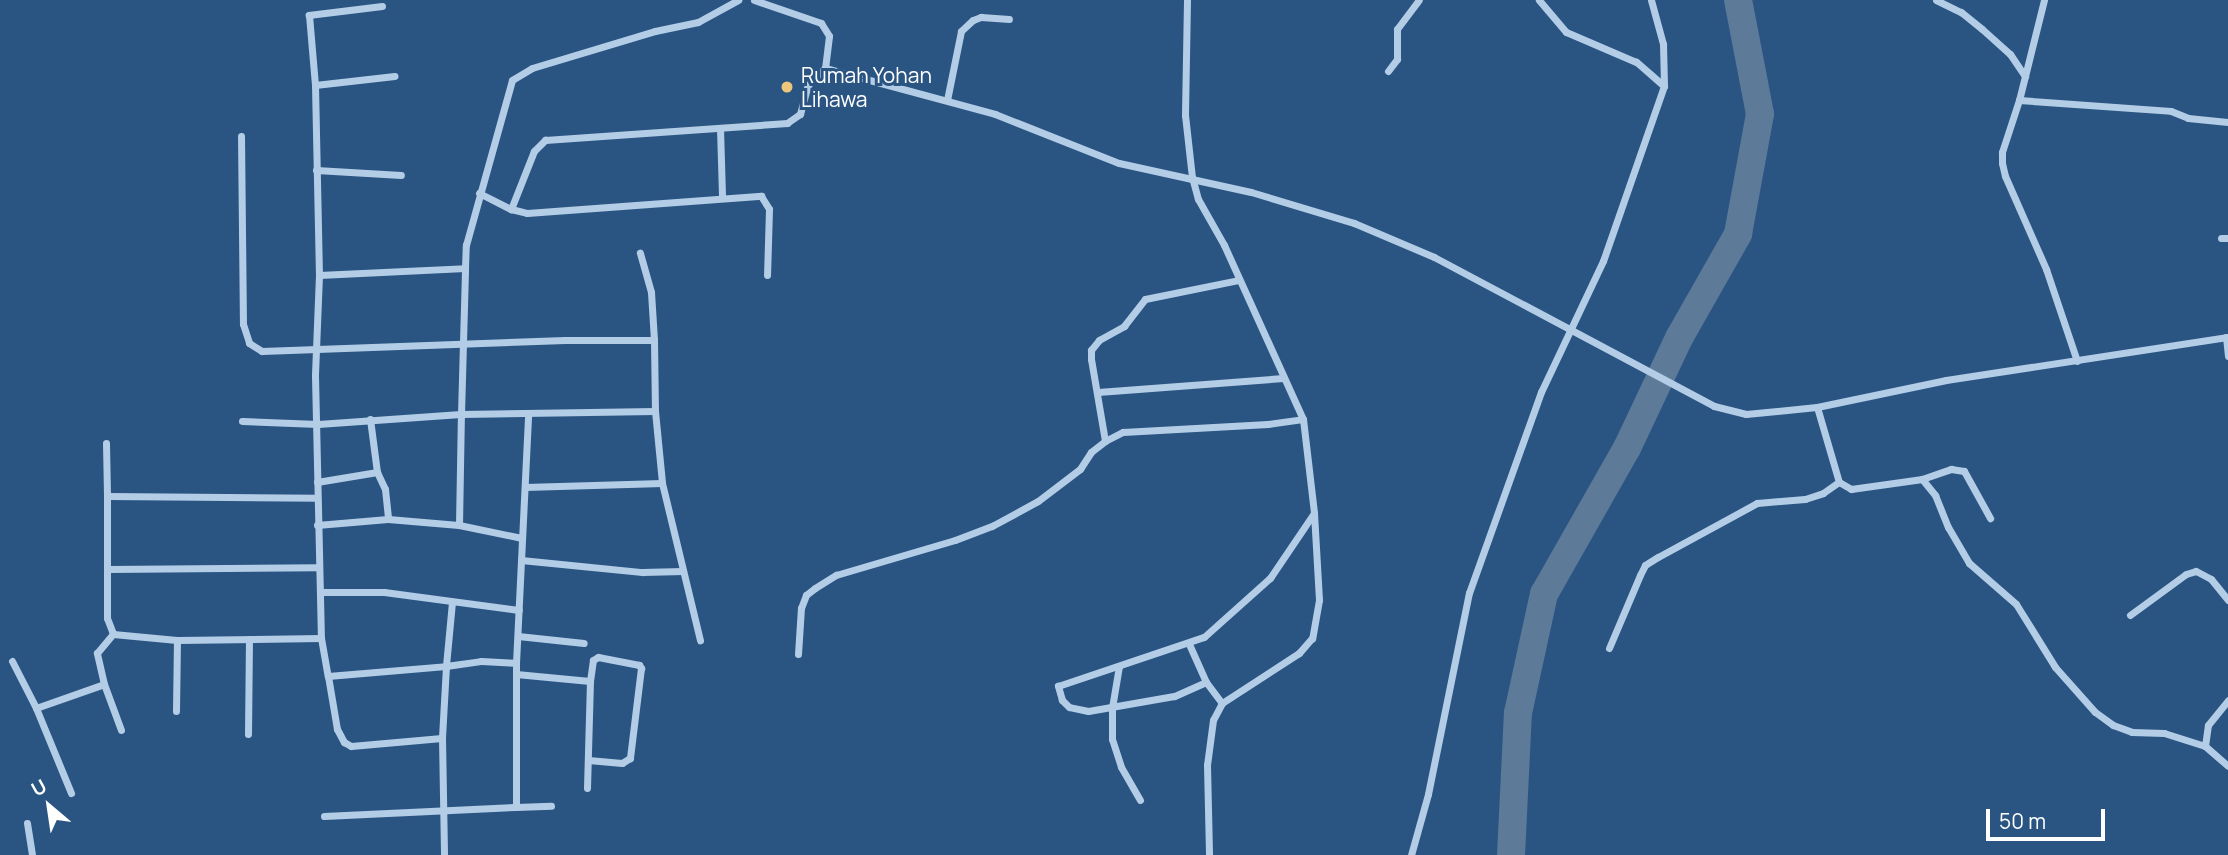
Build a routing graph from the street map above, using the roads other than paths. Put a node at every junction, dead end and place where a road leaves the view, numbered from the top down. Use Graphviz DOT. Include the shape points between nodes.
graph roads {
  1 [pos="738,0"];
  2 [pos="754,0"];
  3 [pos="1187,0"];
  4 [pos="1419,0"];
  5 [pos="1539,0"];
  6 [pos="1651,0"];
  7 [pos="1936,0"];
  8 [pos="2044,0"];
  9 [pos="382,6"];
  10 [pos="1009,19"];
  11 [pos="825,68"];
  12 [pos="1388,71"];
  13 [pos="394,76"];
  14 [pos="2025,76"];
  15 [pos="315,85"];
  16 [pos="1664,86"];
  17 [pos="947,100"];
  18 [pos="2019,100"];
  19 [pos="2228,122"];
  20 [pos="720,128"];
  21 [pos="241,136"];
  22 [pos="316,170"];
  23 [pos="401,175"];
  24 [pos="1192,177"];
  25 [pos="479,193"];
  26 [pos="722,197"];
  27 [pos="511,209"];
  28 [pos="640,254"];
  29 [pos="465,268"];
  30 [pos="319,275"];
  31 [pos="767,275"];
  32 [pos="1238,280"];
  33 [pos="1569,329"];
  34 [pos="2227,337"];
  35 [pos="654,340"];
  36 [pos="463,344"];
  37 [pos="317,347"];
  38 [pos="2228,356"];
  39 [pos="2077,361"];
  40 [pos="1283,378"];
  41 [pos="1098,392"];
  42 [pos="1817,407"];
  43 [pos="655,411"];
  44 [pos="461,414"];
  45 [pos="528,414"];
  46 [pos="370,419"];
  47 [pos="1303,419"];
  48 [pos="242,421"];
  49 [pos="318,424"];
  50 [pos="1105,441"];
  51 [pos="106,443"];
  52 [pos="377,472"];
  53 [pos="1923,479"];
  54 [pos="317,481"];
  55 [pos="662,482"];
  56 [pos="1839,482"];
  57 [pos="525,487"];
  58 [pos="107,496"];
  59 [pos="317,498"];
  60 [pos="1314,513"];
  61 [pos="1990,518"];
  62 [pos="388,519"];
  63 [pos="317,525"];
  64 [pos="459,525"];
  65 [pos="522,538"];
  66 [pos="521,560"];
  67 [pos="318,568"];
  68 [pos="108,569"];
  69 [pos="683,570"];
  70 [pos="320,592"];
  71 [pos="2228,600"];
  72 [pos="452,602"];
  73 [pos="519,610"];
  74 [pos="2130,615"];
  75 [pos="113,634"];
  76 [pos="518,636"];
  77 [pos="321,638"];
  78 [pos="249,639"];
  79 [pos="177,640"];
  80 [pos="700,640"];
  81 [pos="584,643"];
  82 [pos="1189,643"];
  83 [pos="1609,648"];
  84 [pos="798,654"];
  85 [pos="12,661"];
  86 [pos="516,663"];
  87 [pos="446,666"];
  88 [pos="1118,666"];
  89 [pos="516,674"];
  90 [pos="328,676"];
  91 [pos="590,681"];
  92 [pos="1206,682"];
  93 [pos="104,684"];
  94 [pos="2228,700"];
  95 [pos="1222,703"];
  96 [pos="36,708"];
  97 [pos="1112,708"];
  98 [pos="176,711"];
  99 [pos="121,730"];
  100 [pos="248,734"];
  101 [pos="442,738"];
  102 [pos="2205,746"];
  103 [pos="588,760"];
  104 [pos="2228,766"];
  105 [pos="587,788"];
  106 [pos="71,793"];
  107 [pos="1140,800"];
  108 [pos="551,806"];
  109 [pos="516,807"];
  110 [pos="444,811"];
  111 [pos="324,816"];
  112 [pos="27,823"];
  113 [pos="32,855"];
  114 [pos="444,855"];
  115 [pos="1209,855"];
  116 [pos="1411,855"];
  1 -- 25 [label="street" via="698,22 654,31 518,75 508,88"];
  2 -- 11 [label="street" via="821,23 829,36"];
  3 -- 24 [label="street" via="1185,115"];
  4 -- 12 [label="street" via="1396,29 1397,59"];
  5 -- 16 [label="street" via="1566,32 1636,62"];
  6 -- 16 [label="street" via="1663,44"];
  7 -- 14 [label="street" via="1982,29 2010,54"];
  8 -- 14 [label="street"];
  9 -- 15 [label="street" via="309,15"];
  10 -- 17 [label="street" via="981,17 961,31"];
  11 -- 17 [label="street"];
  11 -- 20 [label="street" via="808,85 800,114 794,119"];
  13 -- 15 [label="street"];
  14 -- 18 [label="street"];
  15 -- 22 [label="street"];
  16 -- 33 [label="street" via="1604,261"];
  17 -- 24 [label="street" via="1119,163"];
  18 -- 19 [label="street" via="2171,111 2188,118"];
  18 -- 39 [label="street" via="2002,152 2005,176 2046,269"];
  20 -- 26 [label="street"];
  20 -- 27 [label="street" via="545,140 534,150"];
  21 -- 37 [label="street" via="245,333 253,347 262,351"];
  22 -- 23 [label="street"];
  22 -- 30 [label="street"];
  24 -- 32 [label="street"];
  24 -- 33 [label="street" via="1382,234"];
  25 -- 27 [label="street"];
  25 -- 29 [label="street"];
  26 -- 27 [label="street" via="527,213"];
  26 -- 31 [label="street" via="755,195 765,200 769,209"];
  28 -- 35 [label="street" via="653,304"];
  29 -- 30 [label="street"];
  29 -- 36 [label="street"];
  30 -- 37 [label="street"];
  32 -- 40 [label="street"];
  32 -- 41 [label="street" via="1145,299 1124,326 1091,350"];
  33 -- 42 [label="street" via="1714,406 1745,414"];
  33 -- 116 [label="street" via="1513,465 1469,593"];
  34 -- 38 [label="street"];
  34 -- 39 [label="street"];
  35 -- 36 [label="street"];
  35 -- 43 [label="street"];
  36 -- 37 [label="street"];
  36 -- 44 [label="street"];
  37 -- 49 [label="street"];
  39 -- 42 [label="street" via="1910,386"];
  40 -- 41 [label="street"];
  40 -- 47 [label="street"];
  41 -- 50 [label="street"];
  42 -- 56 [label="street"];
  43 -- 45 [label="street"];
  43 -- 55 [label="street"];
  44 -- 45 [label="street"];
  44 -- 46 [label="street"];
  44 -- 64 [label="street"];
  45 -- 57 [label="street"];
  46 -- 49 [label="street"];
  46 -- 52 [label="street"];
  47 -- 50 [label="street" via="1122,432"];
  47 -- 60 [label="street"];
  48 -- 49 [label="street"];
  49 -- 54 [label="street"];
  50 -- 84 [label="street" via="1080,470 992,526 836,575 815,588 800,608"];
  51 -- 58 [label="street"];
  52 -- 54 [label="street"];
  52 -- 62 [label="street" via="385,489"];
  53 -- 56 [label="street" via="1851,489"];
  53 -- 61 [label="street" via="1951,469 1964,471"];
  53 -- 102 [label="street" via="1969,564 2016,604 2055,667 2095,712 2132,732 2164,733"];
  54 -- 59 [label="street"];
  55 -- 57 [label="street"];
  55 -- 69 [label="street"];
  56 -- 83 [label="street" via="1805,499 1757,503 1657,556 1645,565"];
  57 -- 65 [label="street"];
  58 -- 59 [label="street"];
  58 -- 68 [label="street"];
  59 -- 63 [label="street"];
  60 -- 82 [label="street" via="1270,578 1204,637"];
  60 -- 95 [label="street" via="1319,600 1312,638 1271,673"];
  62 -- 63 [label="street"];
  62 -- 64 [label="street"];
  63 -- 67 [label="street"];
  64 -- 65 [label="street"];
  65 -- 66 [label="street"];
  66 -- 69 [label="street" via="642,572"];
  66 -- 73 [label="street"];
  67 -- 68 [label="street"];
  67 -- 70 [label="street"];
  68 -- 75 [label="street" via="107,618"];
  69 -- 80 [label="street"];
  70 -- 72 [label="street" via="384,592"];
  70 -- 77 [label="street"];
  71 -- 74 [label="street" via="2211,579 2196,571"];
  72 -- 73 [label="street"];
  72 -- 87 [label="street"];
  73 -- 76 [label="street"];
  75 -- 79 [label="street"];
  75 -- 93 [label="street" via="97,653"];
  76 -- 81 [label="street"];
  76 -- 86 [label="street"];
  77 -- 78 [label="street"];
  77 -- 90 [label="street"];
  78 -- 79 [label="street"];
  78 -- 100 [label="street"];
  79 -- 98 [label="street"];
  82 -- 88 [label="street"];
  82 -- 92 [label="street"];
  85 -- 96 [label="street"];
  86 -- 87 [label="street"];
  86 -- 89 [label="street"];
  87 -- 90 [label="street"];
  87 -- 101 [label="street"];
  88 -- 97 [label="street"];
  88 -- 97 [label="street" via="1058,686 1069,707 1088,711"];
  89 -- 91 [label="street"];
  89 -- 109 [label="street"];
  90 -- 101 [label="street" via="337,729 351,746"];
  91 -- 103 [label="street"];
  91 -- 103 [label="street" via="593,660 598,656 634,662 641,668 630,758 622,763"];
  92 -- 95 [label="street"];
  92 -- 97 [label="street" via="1174,696"];
  93 -- 96 [label="street"];
  93 -- 99 [label="street"];
  94 -- 102 [label="street" via="2208,725"];
  95 -- 115 [label="street" via="1213,720 1207,765"];
  96 -- 106 [label="street"];
  97 -- 107 [label="street" via="1112,739"];
  101 -- 110 [label="street"];
  102 -- 104 [label="street"];
  103 -- 105 [label="street"];
  108 -- 109 [label="street"];
  109 -- 110 [label="street"];
  110 -- 111 [label="street"];
  110 -- 114 [label="street"];
  112 -- 113 [label="street"];
}
